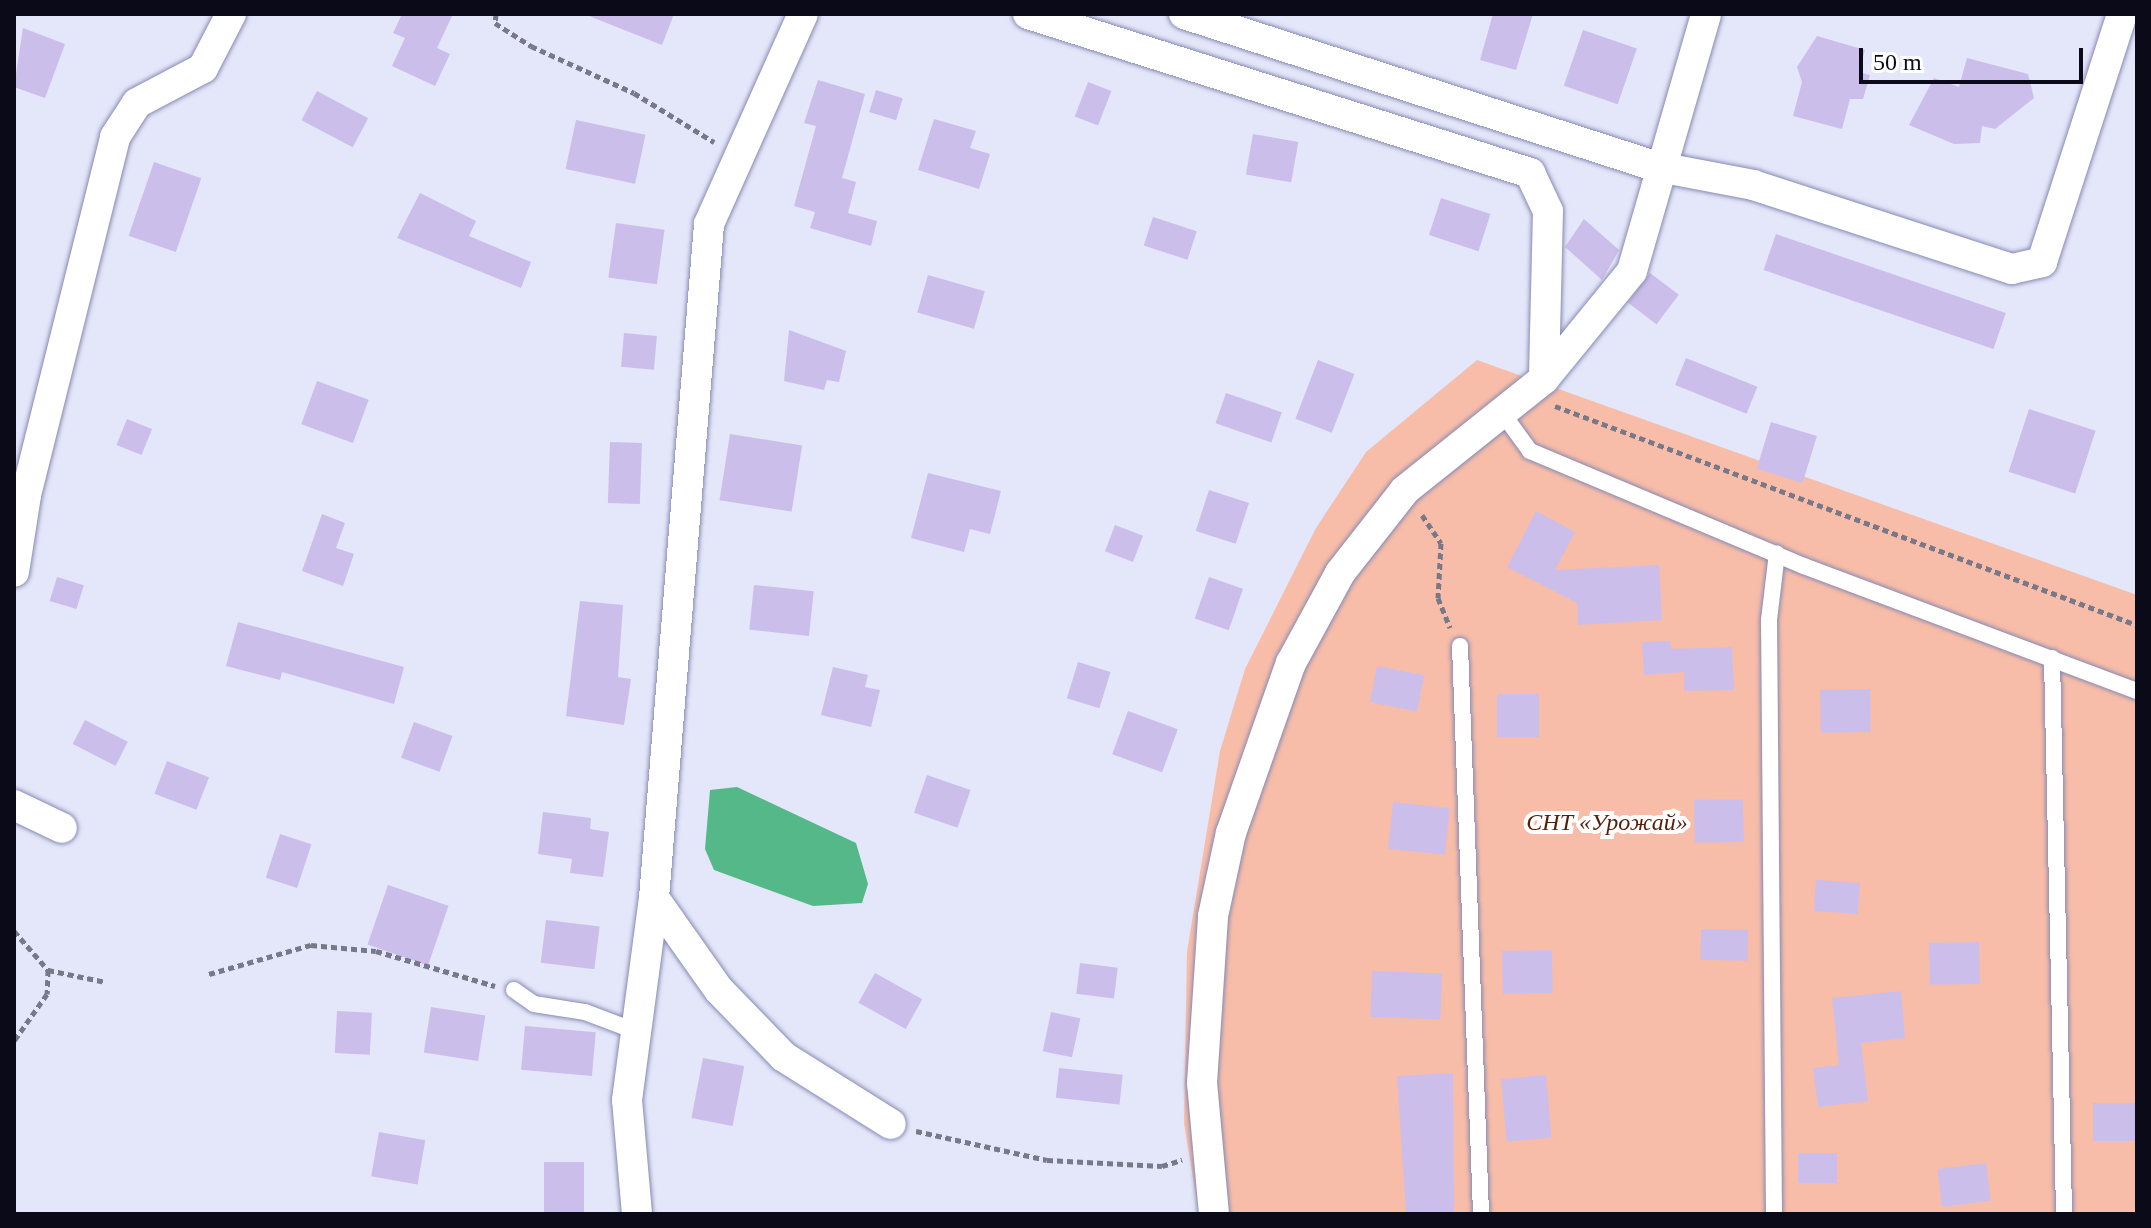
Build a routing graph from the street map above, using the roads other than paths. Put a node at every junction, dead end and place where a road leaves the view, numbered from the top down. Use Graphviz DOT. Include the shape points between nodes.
graph roads {
  1 [pos="231,14"];
  2 [pos="803,14"];
  3 [pos="1028,14"];
  4 [pos="1184,14"];
  5 [pos="1706,14"];
  6 [pos="2122,14"];
  7 [pos="1659,167"];
  8 [pos="1523,396"];
  9 [pos="1777,553"];
  10 [pos="14,572"];
  11 [pos="1460,646"];
  12 [pos="2052,658"];
  13 [pos="2137,691"];
  14 [pos="14,805"];
  15 [pos="62,828"];
  16 [pos="654,898"];
  17 [pos="514,990"];
  18 [pos="635,1031"];
  19 [pos="891,1124"];
  20 [pos="637,1214"];
  21 [pos="1214,1214"];
  22 [pos="1481,1214"];
  23 [pos="1774,1214"];
  24 [pos="2064,1214"];
  1 -- 10 [label="street" via="203,68 137,103 115,137 26,495"];
  2 -- 16 [label="street" via="735,155 709,224"];
  3 -- 8 [label="street" via="1530,173 1548,211"];
  4 -- 7 [label="street"];
  5 -- 7 [label="street"];
  6 -- 7 [label="street" via="2042,262 2012,269 1753,185"];
  7 -- 8 [label="street" via="1632,271"];
  8 -- 9 [label="lane" via="1530,451"];
  8 -- 21 [label="street" via="1405,490 1340,573 1291,663 1231,833 1202,1006 1206,1152"];
  9 -- 12 [label="lane"];
  9 -- 23 [label="lane" via="1769,620"];
  11 -- 22 [label="lane"];
  12 -- 13 [label="lane"];
  12 -- 24 [label="lane"];
  14 -- 15 [label="street"];
  16 -- 18 [label="street"];
  16 -- 19 [label="street" via="719,990 784,1057"];
  17 -- 18 [label="lane" via="534,1004 585,1012"];
  18 -- 20 [label="street" via="627,1100"];
}
